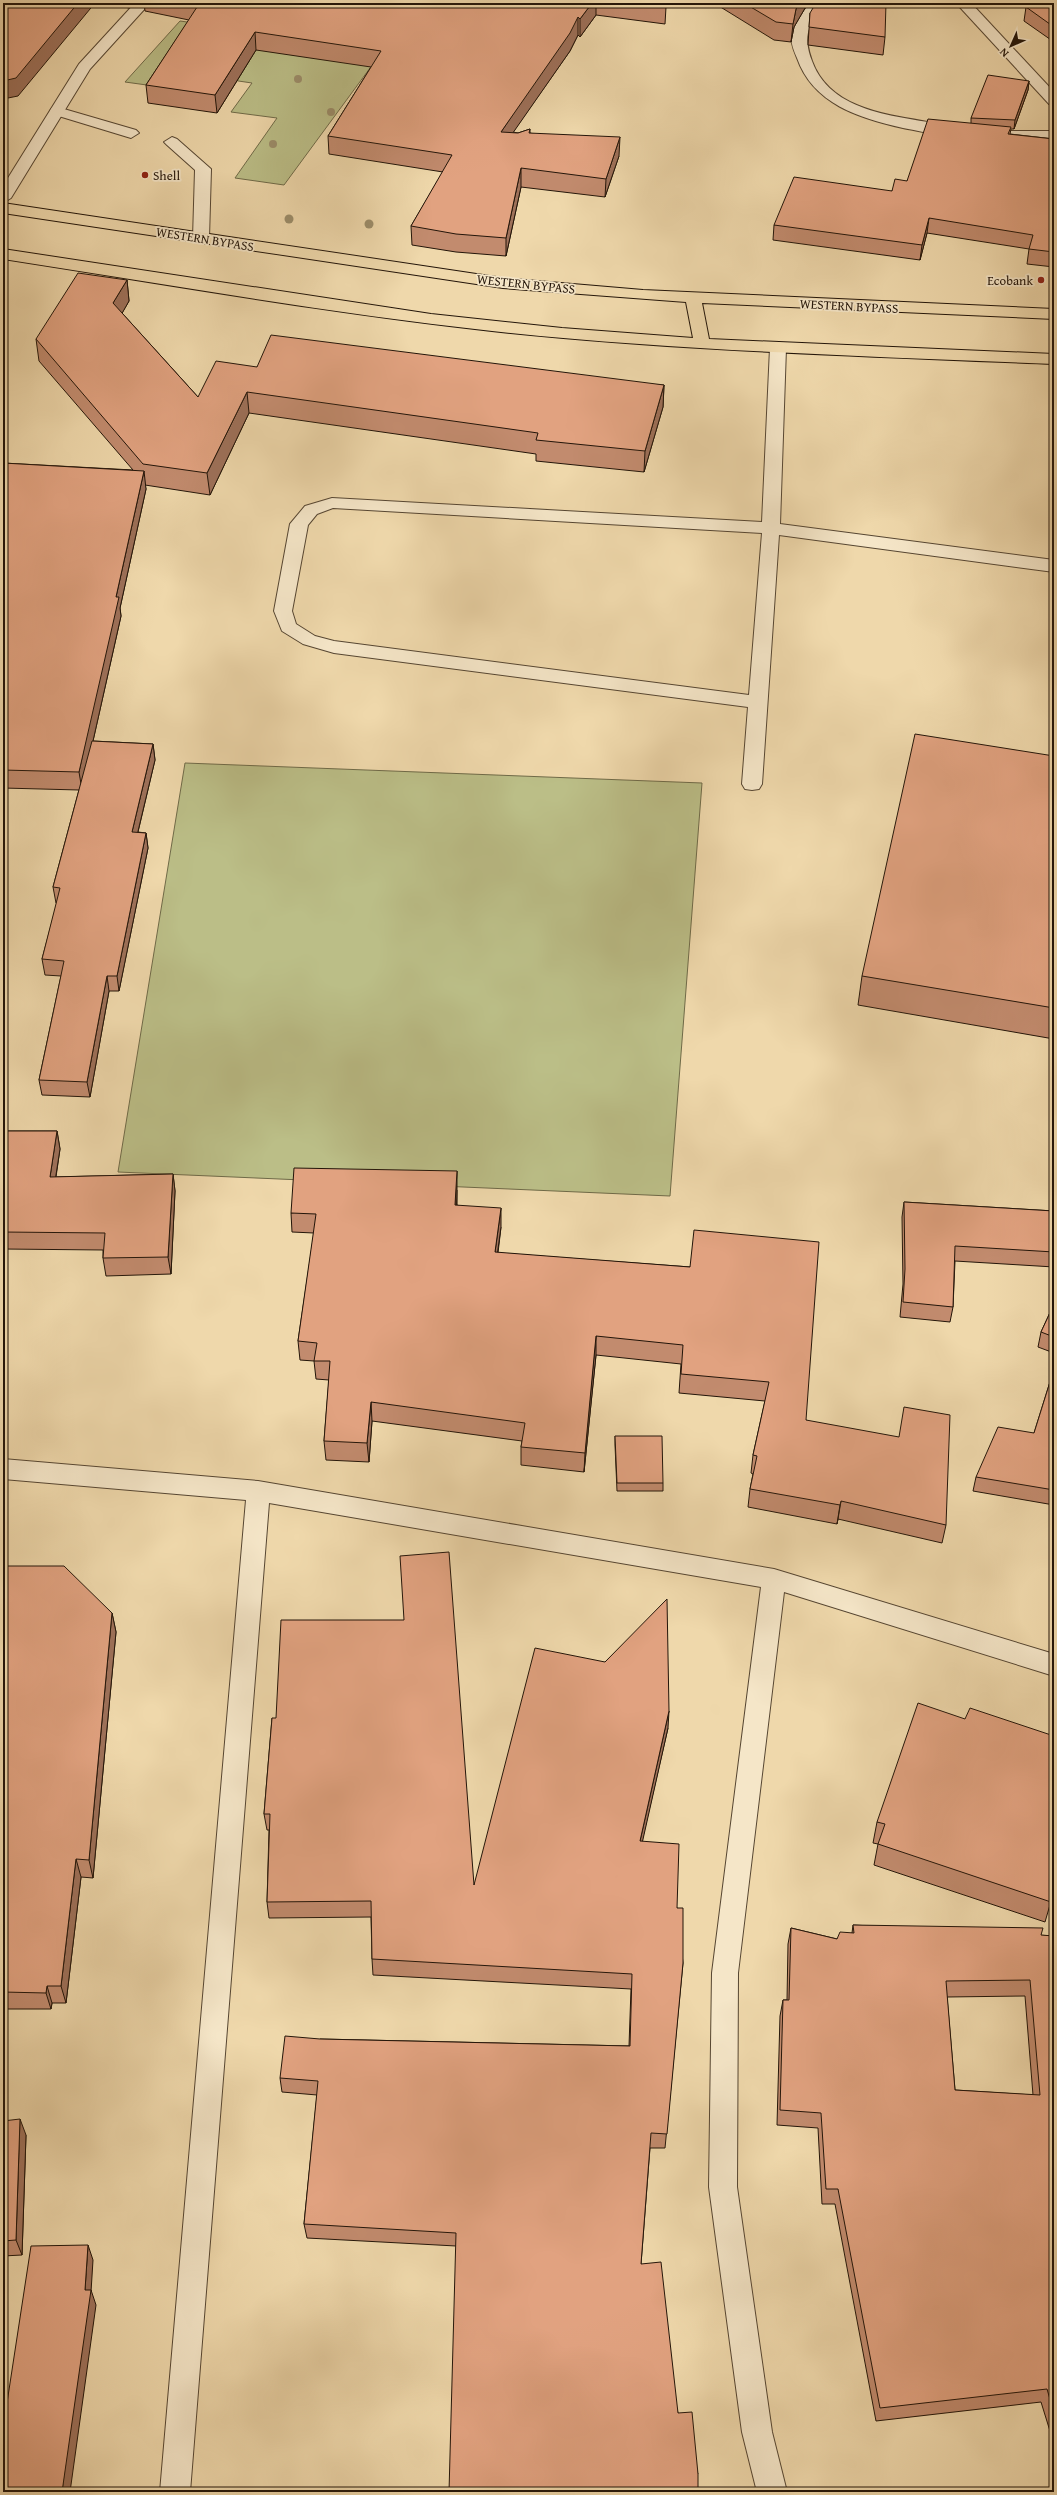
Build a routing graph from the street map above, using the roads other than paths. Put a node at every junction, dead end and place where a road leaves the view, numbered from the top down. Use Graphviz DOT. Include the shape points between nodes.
graph roads {
  1 [pos="143,3"];
  2 [pos="817,3"];
  3 [pos="963,3"];
  4 [pos="1054,101"];
  5 [pos="57,111"];
  6 [pos="966,132"];
  7 [pos="131,133"];
  8 [pos="982,134"];
  9 [pos="1054,136"];
  10 [pos="172,142"];
  11 [pos="3,198"];
  12 [pos="3,208"];
  13 [pos="201,238"];
  14 [pos="3,254"];
  15 [pos="693,298"];
  16 [pos="1054,314"];
  17 [pos="702,343"];
  18 [pos="778,348"];
  19 [pos="1054,359"];
  20 [pos="771,528"];
  21 [pos="1054,566"];
  22 [pos="758,702"];
  23 [pos="752,784"];
  24 [pos="3,1469"];
  25 [pos="258,1491"];
  26 [pos="774,1579"];
  27 [pos="1054,1665"];
  28 [pos="176,2492"];
  29 [pos="772,2492"];
  1 -- 5 [label="street" via="84,67"];
  2 -- 6 [label="street" via="799,36 804,66 821,90 857,110 910,126"];
  3 -- 4 [label="street"];
  5 -- 7 [label="street"];
  5 -- 11 [label="street"];
  8 -- 9 [label="street"];
  10 -- 13 [label="street" via="203,169"];
  12 -- 13 [label="highway, WESTERN BYPASS"];
  13 -- 15 [label="highway, WESTERN BYPASS" via="503,283"];
  14 -- 17 [label="highway" via="490,326"];
  15 -- 16 [label="highway, WESTERN BYPASS"];
  15 -- 17 [label="highway"];
  17 -- 18 [label="highway"];
  18 -- 19 [label="highway"];
  18 -- 20 [label="street"];
  20 -- 21 [label="street"];
  20 -- 22 [label="street"];
  20 -- 22 [label="street" via="332,503 311,510 299,524 283,611 288,627 309,640 334,647"];
  22 -- 23 [label="street"];
  24 -- 25 [label="street"];
  25 -- 26 [label="street"];
  25 -- 28 [label="street"];
  26 -- 27 [label="street"];
  26 -- 29 [label="street" via="725,1973 723,2187 757,2432"];
}
